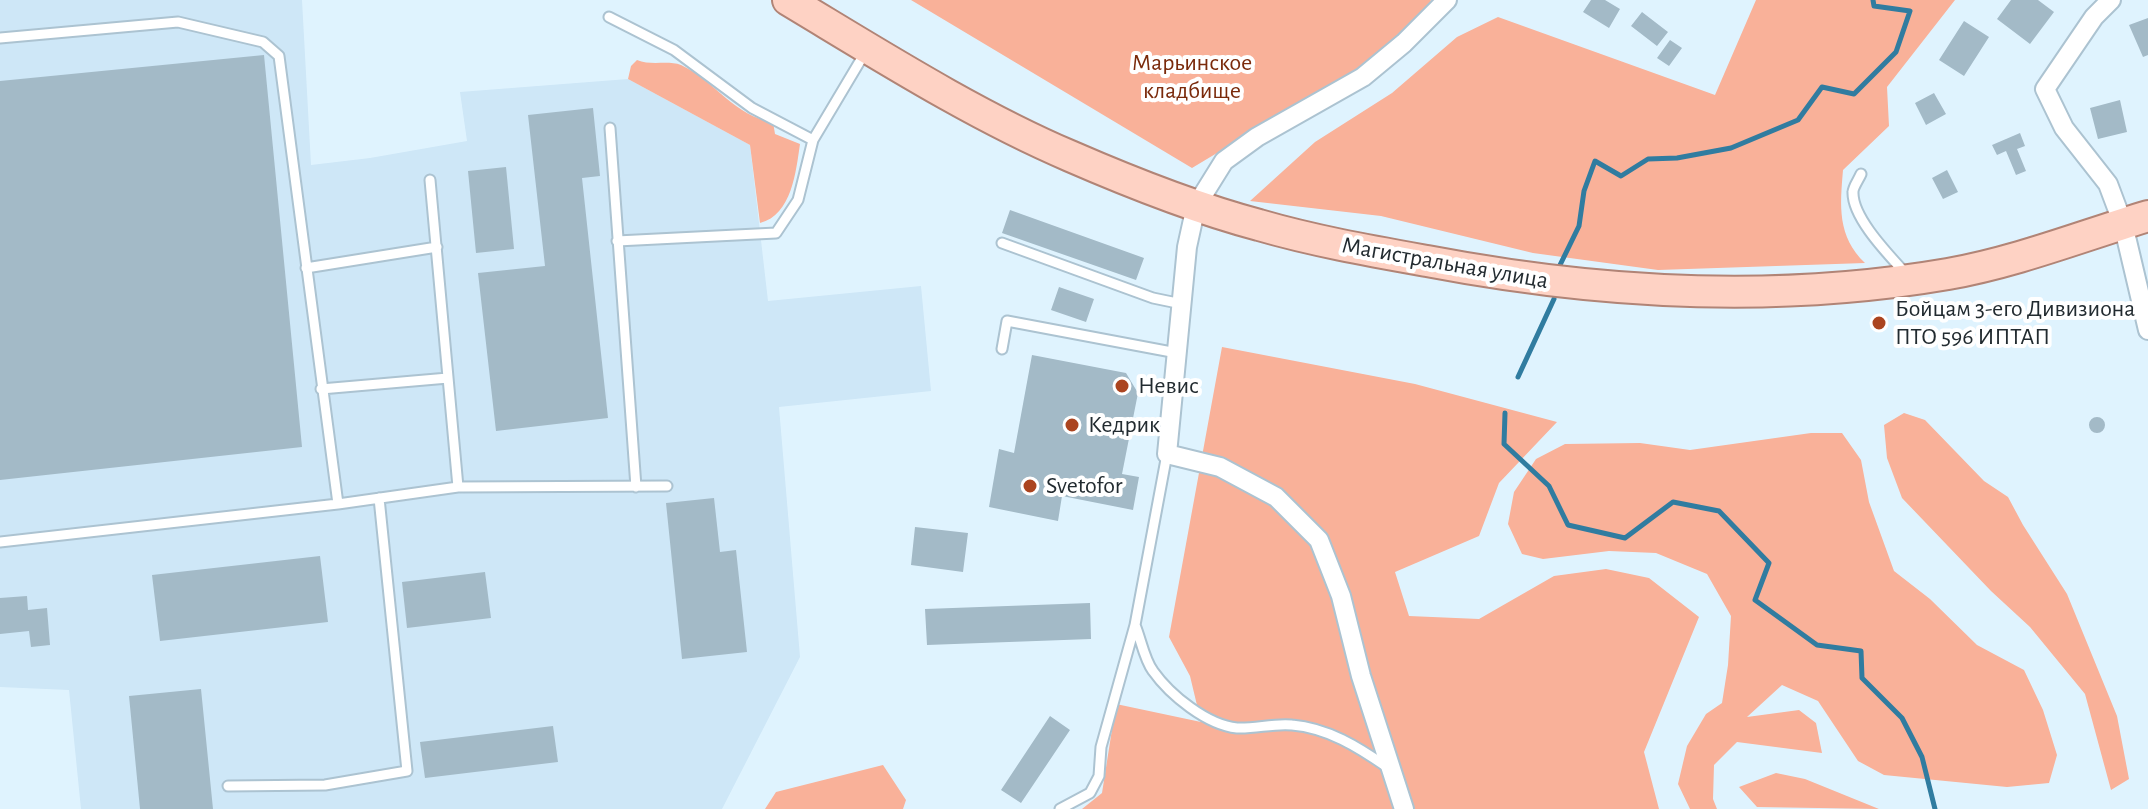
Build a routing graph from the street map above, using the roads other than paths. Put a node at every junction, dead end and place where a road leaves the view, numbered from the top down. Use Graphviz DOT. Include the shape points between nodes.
graph roads {
  1 [pos="788,0"];
  2 [pos="2111,0"];
  3 [pos="1444,2"];
  4 [pos="609,17"];
  5 [pos="0,38"];
  6 [pos="869,47"];
  7 [pos="610,128"];
  8 [pos="813,140"];
  9 [pos="1861,174"];
  10 [pos="430,180"];
  11 [pos="1196,206"];
  12 [pos="2136,220"];
  13 [pos="617,241"];
  14 [pos="1002,243"];
  15 [pos="437,247"];
  16 [pos="306,268"];
  17 [pos="1911,280"];
  18 [pos="1182,304"];
  19 [pos="2146,310"];
  20 [pos="2148,330"];
  21 [pos="1002,349"];
  22 [pos="1177,353"];
  23 [pos="448,378"];
  24 [pos="321,389"];
  25 [pos="1167,454"];
  26 [pos="667,486"];
  27 [pos="458,487"];
  28 [pos="636,487"];
  29 [pos="379,498"];
  30 [pos="338,504"];
  31 [pos="0,542"];
  32 [pos="1135,625"];
  33 [pos="1393,771"];
  34 [pos="228,786"];
  35 [pos="1060,809"];
  36 [pos="1404,809"];
  1 -- 6 [label="main road, Магистральная улица"];
  2 -- 12 [label="street" via="2045,89 2064,128"];
  3 -- 11 [label="street" via="1363,77 1224,161"];
  4 -- 8 [label="lane" via="674,50 752,108"];
  5 -- 16 [label="lane" via="178,22 263,42 279,56"];
  6 -- 8 [label="lane"];
  6 -- 11 [label="main road, Магистральная улица" via="1069,156"];
  7 -- 13 [label="lane"];
  8 -- 13 [label="lane" via="798,200 776,233"];
  9 -- 17 [label="lane" via="1853,192 1858,212"];
  10 -- 15 [label="lane"];
  11 -- 17 [label="main road, Магистральная улица" via="1330,243 1566,284 1745,292"];
  11 -- 18 [label="street"];
  12 -- 17 [label="main road, Магистральная улица" via="1999,263"];
  12 -- 19 [label="street"];
  13 -- 28 [label="lane"];
  14 -- 18 [label="lane"];
  15 -- 16 [label="lane"];
  15 -- 23 [label="lane"];
  16 -- 24 [label="lane"];
  18 -- 22 [label="street"];
  19 -- 20 [label="street"];
  21 -- 22 [label="lane" via="1007,321"];
  22 -- 25 [label="street"];
  23 -- 24 [label="lane"];
  23 -- 27 [label="lane"];
  24 -- 30 [label="lane"];
  25 -- 32 [label="lane"];
  25 -- 33 [label="street" via="1220,467 1276,497 1319,540"];
  26 -- 28 [label="lane"];
  27 -- 28 [label="lane"];
  27 -- 29 [label="lane"];
  29 -- 30 [label="lane"];
  29 -- 34 [label="lane" via="407,771 325,785"];
  30 -- 31 [label="lane"];
  32 -- 33 [label="lane" via="1152,670 1211,721 1237,728 1292,725 1319,731 1348,741"];
  32 -- 35 [label="lane" via="1101,747 1099,776 1090,793"];
  33 -- 36 [label="street"];
}
